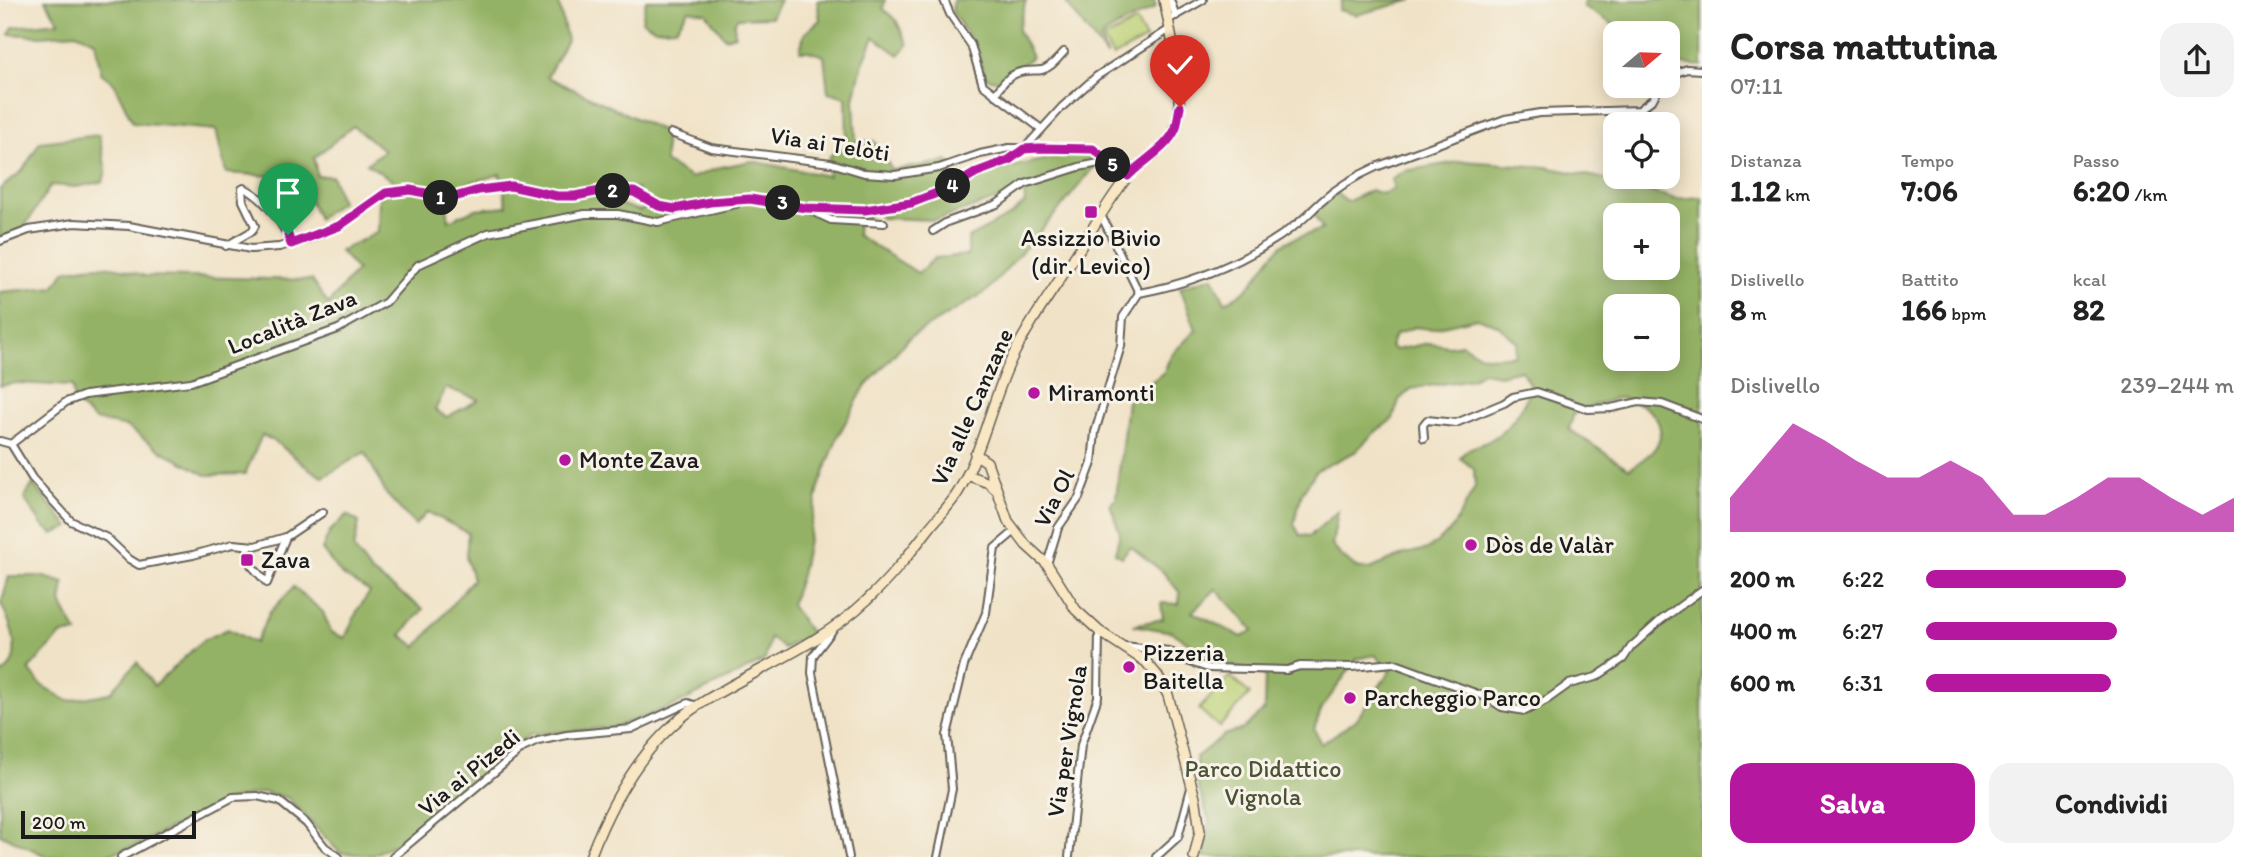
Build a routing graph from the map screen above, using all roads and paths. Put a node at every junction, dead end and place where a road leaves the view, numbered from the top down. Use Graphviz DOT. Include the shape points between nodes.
graph roads {
  1 [pos="944,0"];
  2 [pos="1164,0"];
  3 [pos="1170,0"];
  4 [pos="1202,0"];
  5 [pos="1171,22"];
  6 [pos="1064,52"];
  7 [pos="1702,70"];
  8 [pos="1680,72"];
  9 [pos="995,94"];
  10 [pos="1654,98"];
  11 [pos="1040,128"];
  12 [pos="671,133"];
  13 [pos="1024,149"];
  14 [pos="1109,161"];
  15 [pos="1128,176"];
  16 [pos="743,200"];
  17 [pos="806,208"];
  18 [pos="1101,215"];
  19 [pos="884,223"];
  20 [pos="933,231"];
  21 [pos="0,241"];
  22 [pos="291,244"];
  23 [pos="226,246"];
  24 [pos="1139,293"];
  25 [pos="1702,419"];
  26 [pos="1424,438"];
  27 [pos="0,441"];
  28 [pos="11,444"];
  29 [pos="975,454"];
  30 [pos="967,475"];
  31 [pos="996,491"];
  32 [pos="323,512"];
  33 [pos="1015,531"];
  34 [pos="286,537"];
  35 [pos="247,546"];
  36 [pos="1047,564"];
  37 [pos="1702,590"];
  38 [pos="841,622"];
  39 [pos="1100,631"];
  40 [pos="1122,646"];
  41 [pos="697,706"];
  42 [pos="1192,783"];
  43 [pos="121,857"];
  44 [pos="339,857"];
  45 [pos="393,857"];
  46 [pos="590,857"];
  47 [pos="849,857"];
  48 [pos="938,857"];
  49 [pos="1069,857"];
  50 [pos="1156,857"];
  51 [pos="1194,857"];
  1 -- 9 [label="street" via="971,45 983,86"];
  2 -- 5 [label="main road, Via alle Canzane"];
  3 -- 5 [label="street"];
  4 -- 5 [label="street"];
  5 -- 11 [label="street" via="1097,76"];
  5 -- 15 [label="main road, Via alle Canzane" via="1180,107 1175,129"];
  6 -- 9 [label="street" via="1052,66 1013,74"];
  7 -- 8 [label="street"];
  9 -- 11 [label="street"];
  10 -- 24 [label="street" via="1639,110 1540,113 1505,119 1376,167 1356,176 1295,226 1247,257 1205,276"];
  11 -- 13 [label="street"];
  12 -- 13 [label="street, Via ai Telòti" via="711,148 895,175 1009,148"];
  13 -- 14 [label="street, Via ai Telòti" via="1093,149"];
  13 -- 17 [label="street" via="911,203 865,210"];
  14 -- 15 [label="street, Via ai Telòti"];
  14 -- 20 [label="street" via="1025,184 997,204"];
  15 -- 18 [label="main road, Via alle Canzane"];
  16 -- 17 [label="street"];
  16 -- 22 [label="street" via="675,209 634,192 557,196 511,186 451,198 410,190 386,193 339,226"];
  16 -- 28 [label="street, Località Zava" via="658,222 618,214 585,214 488,233 418,265 386,302 338,329 191,383 85,395 66,402"];
  17 -- 19 [label="street" via="831,220"];
  18 -- 24 [label="street"];
  18 -- 29 [label="main road, Via alle Canzane" via="1013,357"];
  21 -- 23 [label="street" via="29,230 74,223 129,226"];
  22 -- 23 [label="street" via="251,249"];
  22 -- 23 [label="street" via="279,222 244,188 243,201 255,226"];
  24 -- 36 [label="street, Via Ol" via="1123,317 1121,346 1095,432 1092,463 1079,498 1058,528"];
  25 -- 26 [label="street" via="1662,404 1639,402 1588,409 1537,392 1513,397 1457,423 1427,420"];
  27 -- 28 [label="street"];
  28 -- 35 [label="street" via="32,478 71,521 107,538 139,565 233,544"];
  29 -- 30 [label="main road, Via alle Canzane"];
  29 -- 31 [label="main road" via="987,462"];
  30 -- 31 [label="main road" via="989,483"];
  30 -- 38 [label="main road, Via alle Canzane" via="887,581"];
  31 -- 33 [label="main road"];
  32 -- 34 [label="street"];
  33 -- 36 [label="main road"];
  33 -- 48 [label="street" via="995,548 986,613 964,666 949,723 947,757 952,789"];
  34 -- 35 [label="street"];
  34 -- 35 [label="street" via="267,583 251,565"];
  36 -- 39 [label="main road" via="1076,610"];
  37 -- 40 [label="street" via="1661,620 1623,659 1524,711 1502,707 1393,663 1287,670 1208,668 1169,651"];
  38 -- 41 [label="main road, Via alle Canzane"];
  38 -- 47 [label="street" via="813,656 812,673"];
  39 -- 40 [label="main road"];
  39 -- 49 [label="street, Via per Vignola" via="1098,697 1081,745"];
  40 -- 42 [label="main road" via="1146,662 1168,695"];
  41 -- 45 [label="street, Via ai Pizedi" via="688,703 631,729 567,735 523,748"];
  41 -- 46 [label="main road, Via alle Canzane" via="640,760"];
  42 -- 50 [label="street" via="1178,837"];
  42 -- 51 [label="main road" via="1200,831"];
  43 -- 44 [label="street" via="233,797 257,796 279,801"];
}
